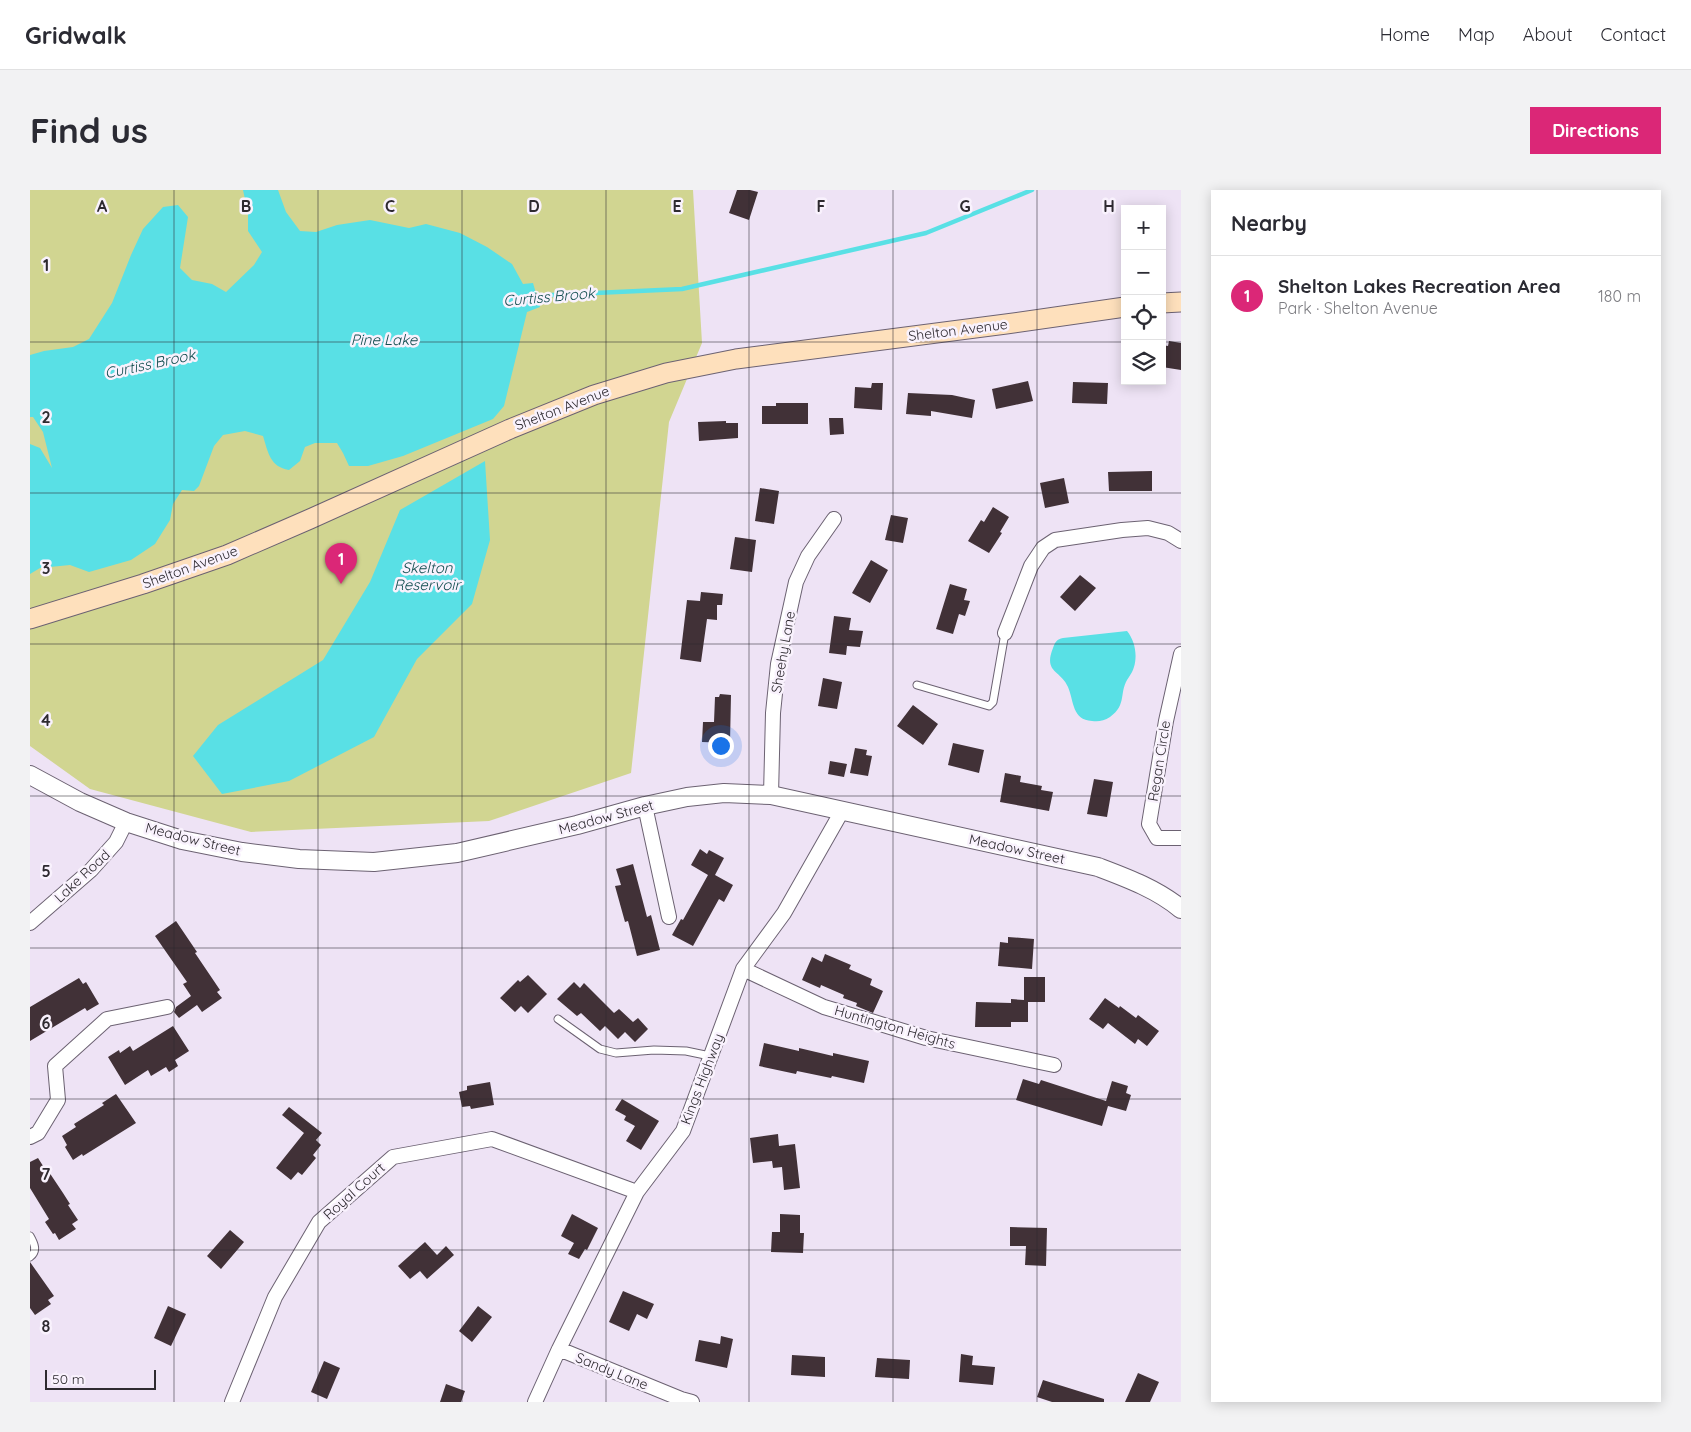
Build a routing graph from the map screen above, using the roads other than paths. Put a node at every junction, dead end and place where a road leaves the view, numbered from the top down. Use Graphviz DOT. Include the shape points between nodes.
graph roads {
  1 [pos="1181,302"];
  2 [pos="1166,304"];
  3 [pos="1121,308"];
  4 [pos="834,519"];
  5 [pos="1181,541"];
  6 [pos="30,619"];
  7 [pos="1005,633"];
  8 [pos="1181,654"];
  9 [pos="918,686"];
  10 [pos="30,775"];
  11 [pos="771,795"];
  12 [pos="645,806"];
  13 [pos="842,811"];
  14 [pos="126,822"];
  15 [pos="1181,838"];
  16 [pos="1181,909"];
  17 [pos="669,917"];
  18 [pos="30,923"];
  19 [pos="743,969"];
  20 [pos="167,1008"];
  21 [pos="558,1019"];
  22 [pos="710,1056"];
  23 [pos="1054,1065"];
  24 [pos="30,1137"];
  25 [pos="637,1192"];
  26 [pos="30,1236"];
  27 [pos="30,1257"];
  28 [pos="559,1349"];
  29 [pos="232,1402"];
  30 [pos="535,1402"];
  31 [pos="692,1402"];
  1 -- 2 [label="main road"];
  3 -- 6 [label="main road, Shelton Avenue" via="736,359 645,378 510,429 235,552 152,582"];
  4 -- 11 [label="street, Sheehy Lane" via="808,556 796,582 778,664"];
  5 -- 7 [label="street" via="1168,533 1148,528 1055,540 1043,548 1031,566"];
  7 -- 9 [label="lane" via="993,702 989,706"];
  8 -- 15 [label="street, Regan Circle" via="1149,824 1158,838"];
  10 -- 14 [label="street, Meadow Street"];
  11 -- 12 [label="street, Meadow Street" via="724,793"];
  11 -- 13 [label="street, Meadow Street"];
  12 -- 14 [label="street, Meadow Street" via="458,853 374,862 299,859 242,852 182,840"];
  12 -- 17 [label="street"];
  13 -- 16 [label="street, Meadow Street" via="1098,867 1130,879"];
  13 -- 19 [label="street, Kings Highway" via="784,914"];
  14 -- 18 [label="street, Lake Road" via="108,853"];
  19 -- 22 [label="street, Kings Highway"];
  19 -- 23 [label="street, Huntington Heights" via="824,1006 874,1022 926,1038"];
  20 -- 24 [label="street" via="107,1019 55,1066 58,1100 38,1132"];
  21 -- 22 [label="lane" via="600,1049 616,1053 686,1051"];
  22 -- 25 [label="street, Kings Highway" via="682,1131"];
  25 -- 28 [label="street, Kings Highway"];
  25 -- 29 [label="street, Royal Court" via="492,1140 393,1157 320,1222 275,1297"];
  26 -- 27 [label="lane" via="35,1250"];
  28 -- 30 [label="street, Kings Highway"];
  28 -- 31 [label="street, Sandy Lane"];
}
